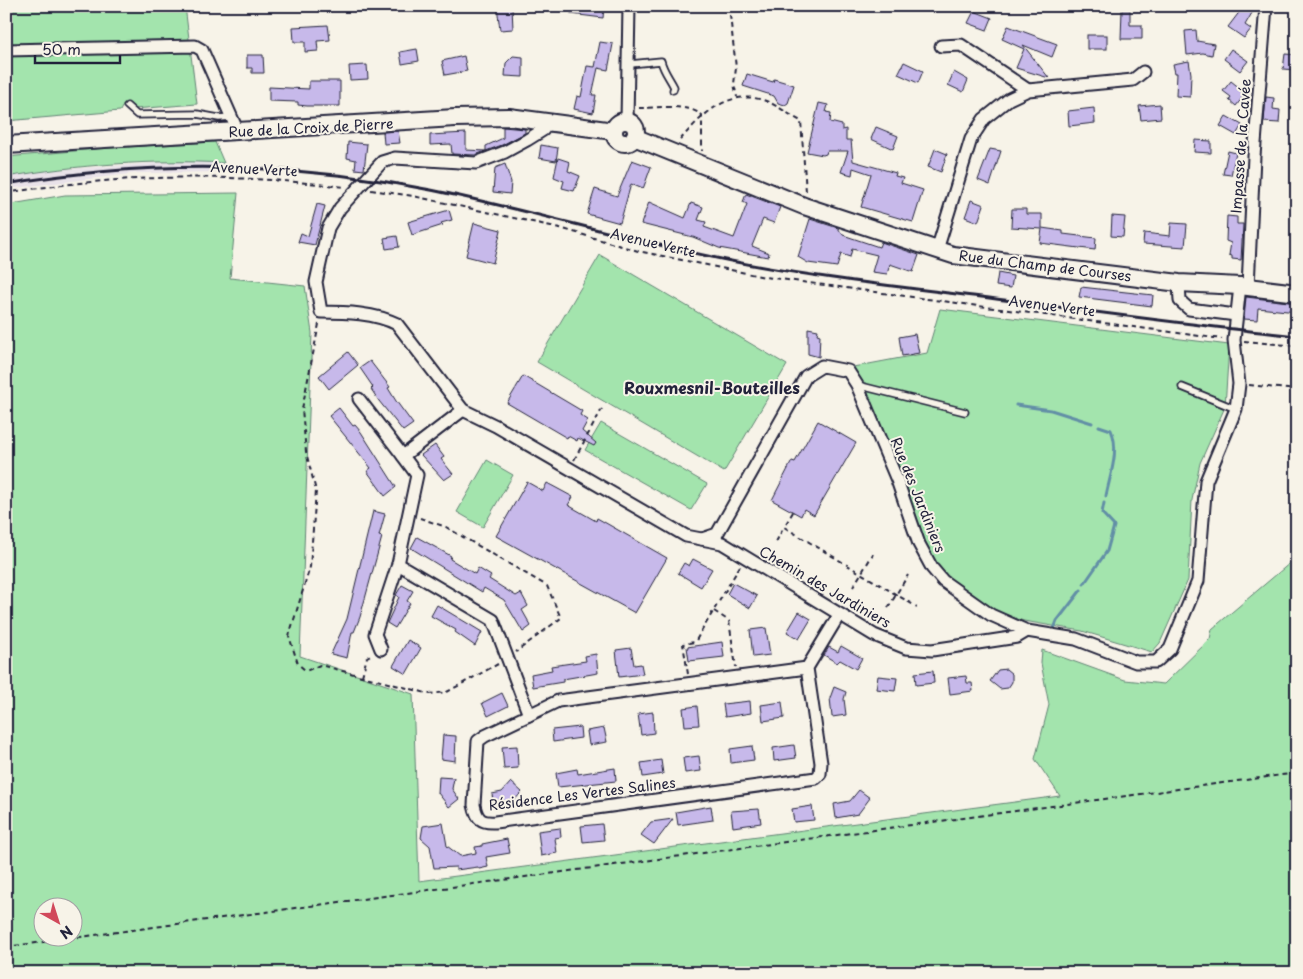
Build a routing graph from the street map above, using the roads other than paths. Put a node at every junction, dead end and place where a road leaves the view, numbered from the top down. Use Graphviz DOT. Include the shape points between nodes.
graph roads {
  1 [pos="629,6"];
  2 [pos="1266,6"];
  3 [pos="940,46"];
  4 [pos="6,50"];
  5 [pos="630,64"];
  6 [pos="1143,72"];
  7 [pos="673,90"];
  8 [pos="1028,90"];
  9 [pos="127,106"];
  10 [pos="628,114"];
  11 [pos="231,117"];
  12 [pos="550,121"];
  13 [pos="614,131"];
  14 [pos="238,132"];
  15 [pos="634,137"];
  16 [pos="6,145"];
  17 [pos="937,250"];
  18 [pos="1179,283"];
  19 [pos="1244,286"];
  20 [pos="1297,293"];
  21 [pos="1236,315"];
  22 [pos="857,385"];
  23 [pos="1182,387"];
  24 [pos="358,399"];
  25 [pos="1236,409"];
  26 [pos="463,410"];
  27 [pos="965,412"];
  28 [pos="404,456"];
  29 [pos="698,540"];
  30 [pos="398,564"];
  31 [pos="839,615"];
  32 [pos="1027,632"];
  33 [pos="381,650"];
  34 [pos="807,668"];
  35 [pos="529,715"];
  1 -- 5 [label="street"];
  2 -- 19 [label="street, Impasse de la Cavée"];
  3 -- 8 [label="street" via="961,45"];
  4 -- 11 [label="street" via="194,46 202,50"];
  5 -- 7 [label="lane" via="661,62"];
  5 -- 10 [label="street"];
  6 -- 8 [label="street" via="1133,80"];
  8 -- 17 [label="street" via="1009,99 984,119 972,139"];
  9 -- 11 [label="lane" via="137,115"];
  10 -- 13 [label="main road"];
  10 -- 15 [label="main road" via="635,128"];
  11 -- 14 [label="street"];
  12 -- 13 [label="main road, Rue de la Croix de Pierre"];
  12 -- 14 [label="main road, Rue de la Croix de Pierre" via="510,117 455,118"];
  12 -- 26 [label="street" via="527,140 476,163 391,158 376,167 357,188 328,228 316,282 322,312 387,319 397,324"];
  13 -- 15 [label="main road" via="622,142"];
  14 -- 16 [label="main road, Rue de la Croix de Pierre"];
  15 -- 17 [label="main road, Rue du Champ de Courses" via="804,206"];
  17 -- 18 [label="main road, Rue du Champ de Courses" via="981,259"];
  18 -- 19 [label="main road, Rue du Champ de Courses"];
  18 -- 21 [label="street" via="1180,301 1189,309"];
  19 -- 20 [label="main road, Rue du Champ de Courses"];
  19 -- 21 [label="street, Rue des Jardiniers"];
  21 -- 25 [label="street, Rue des Jardiniers" via="1234,340 1239,384"];
  22 -- 27 [label="lane"];
  22 -- 29 [label="street, Rue des Jardiniers" via="848,371 822,366 806,376 717,534"];
  22 -- 32 [label="street, Rue des Jardiniers" via="927,551 943,581 991,615"];
  23 -- 25 [label="lane"];
  24 -- 28 [label="street"];
  25 -- 32 [label="street, Rue des Jardiniers" via="1206,480 1198,581 1170,649 1156,662 1136,662 1076,639"];
  26 -- 28 [label="street"];
  26 -- 29 [label="street, Chemin des Jardiniers"];
  28 -- 30 [label="street" via="417,475"];
  29 -- 31 [label="street, Chemin des Jardiniers" via="722,543"];
  30 -- 33 [label="street" via="375,634"];
  30 -- 35 [label="street" via="493,620"];
  31 -- 32 [label="street, Chemin des Jardiniers" via="906,648 932,650 1017,637"];
  31 -- 34 [label="street"];
  34 -- 35 [label="street, Résidence Les Vertes Salines" via="558,701"];
  34 -- 35 [label="street, Résidence Les Vertes Salines" via="821,769 816,778 484,822 479,820 474,805 478,741"];
}
